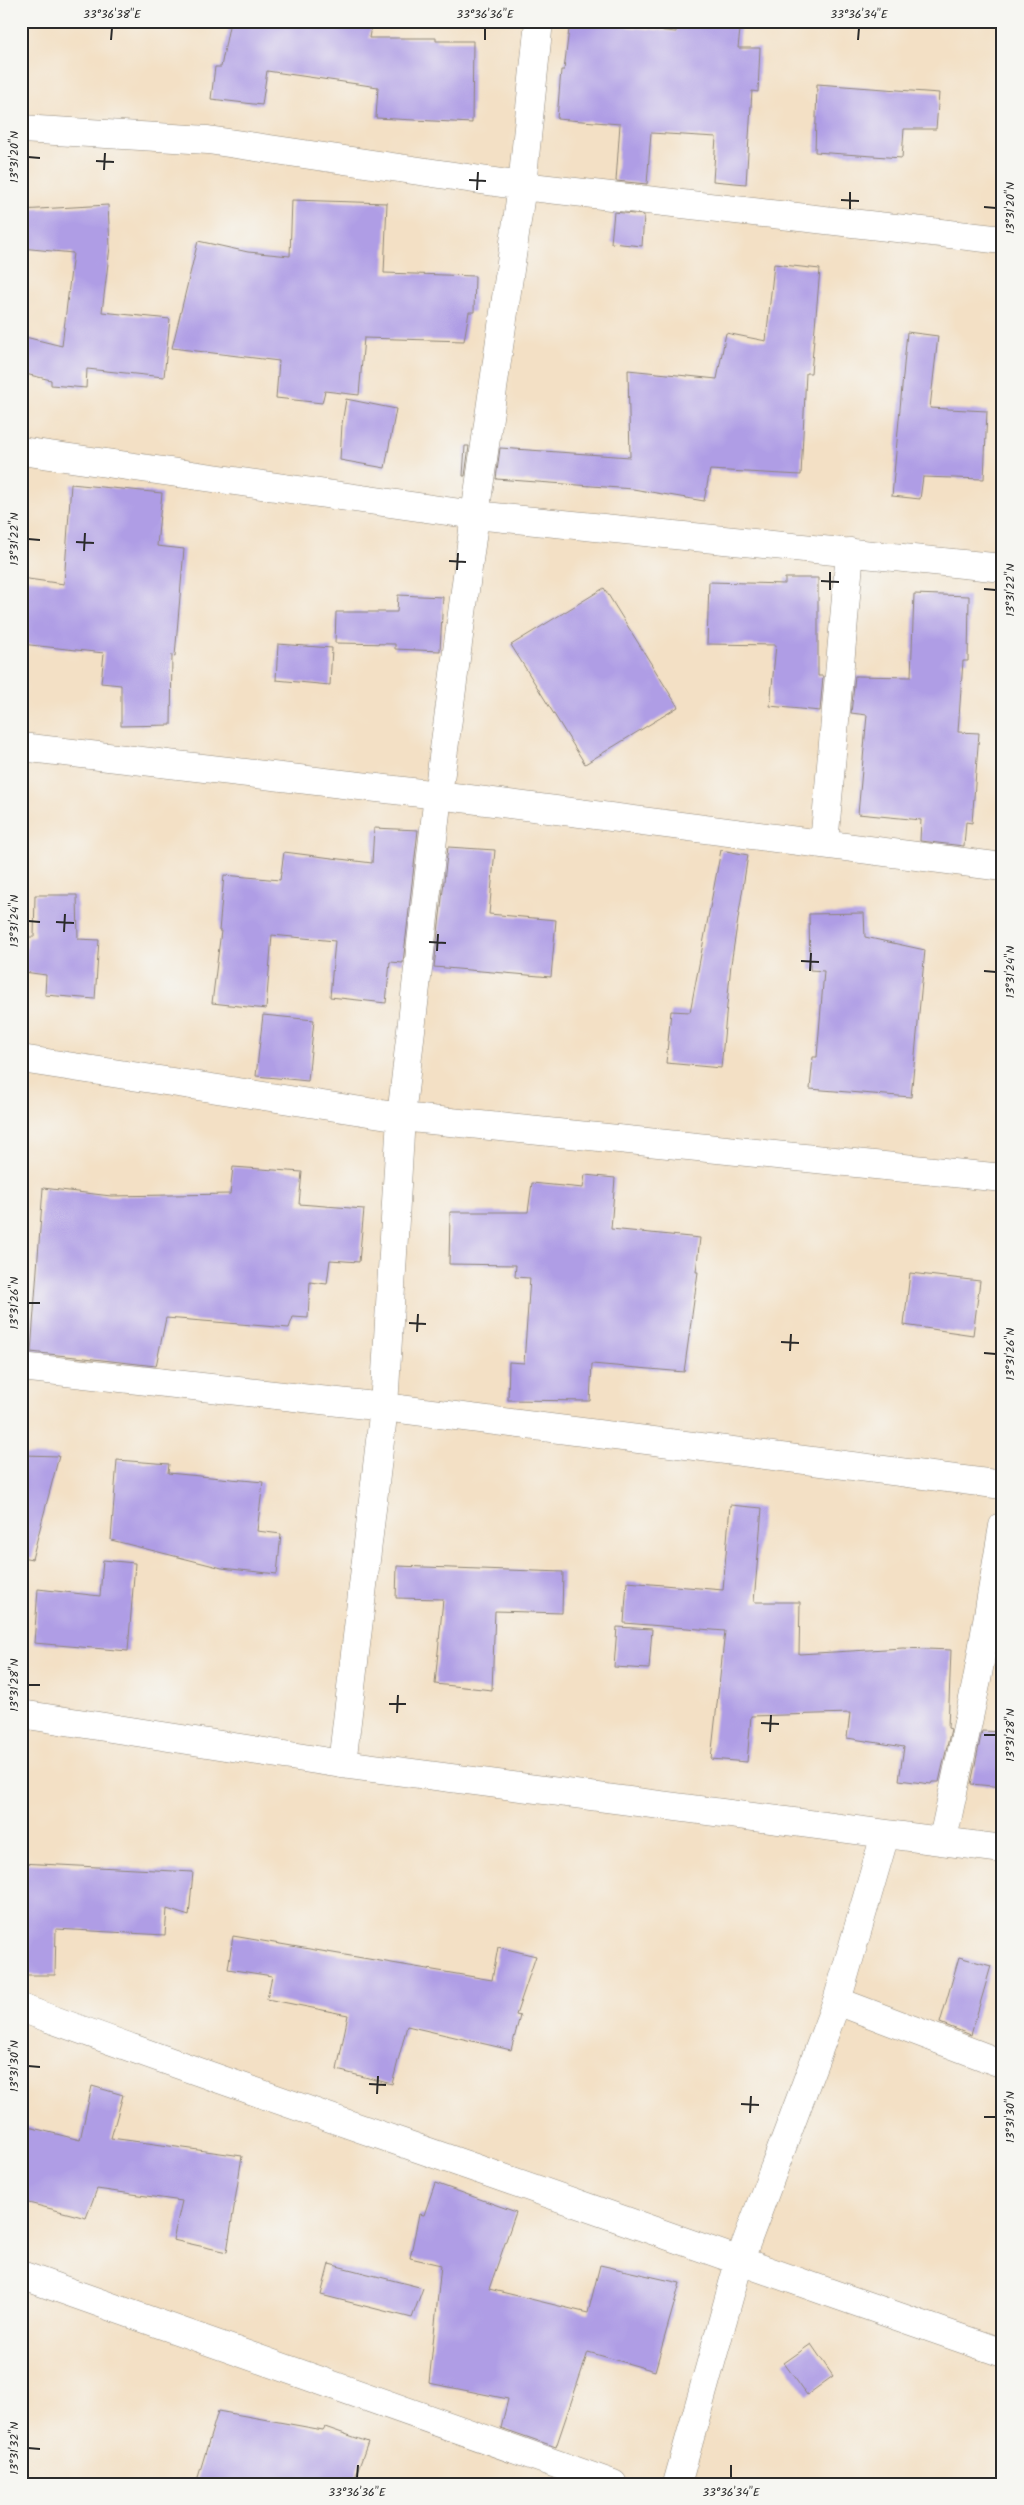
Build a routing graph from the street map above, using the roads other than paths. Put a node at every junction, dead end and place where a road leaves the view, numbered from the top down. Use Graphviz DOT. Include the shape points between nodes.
graph roads {
  1 [pos="539,21"];
  2 [pos="21,130"];
  3 [pos="522,186"];
  4 [pos="1003,240"];
  5 [pos="21,451"];
  6 [pos="475,515"];
  7 [pos="850,552"];
  8 [pos="1003,568"];
  9 [pos="21,747"];
  10 [pos="438,795"];
  11 [pos="824,844"];
  12 [pos="1003,867"];
  13 [pos="21,1059"];
  14 [pos="401,1117"];
  15 [pos="1003,1178"];
  16 [pos="21,1367"];
  17 [pos="384,1407"];
  18 [pos="1003,1485"];
  19 [pos="1003,1526"];
  20 [pos="21,1714"];
  21 [pos="342,1764"];
  22 [pos="885,1835"];
  23 [pos="943,1840"];
  24 [pos="1003,1849"];
  25 [pos="837,2001"];
  26 [pos="21,2008"];
  27 [pos="1003,2064"];
  28 [pos="739,2262"];
  29 [pos="21,2275"];
  30 [pos="1003,2353"];
  31 [pos="613,2484"];
  32 [pos="677,2484"];
  1 -- 3 [label="street"];
  2 -- 3 [label="street" via="208,140"];
  3 -- 4 [label="street"];
  3 -- 6 [label="street"];
  5 -- 6 [label="street"];
  6 -- 7 [label="street"];
  6 -- 10 [label="street"];
  7 -- 8 [label="street"];
  7 -- 11 [label="street"];
  9 -- 10 [label="street"];
  10 -- 11 [label="street"];
  10 -- 14 [label="street"];
  11 -- 12 [label="street"];
  13 -- 14 [label="street"];
  14 -- 15 [label="street"];
  14 -- 17 [label="street"];
  16 -- 17 [label="street"];
  17 -- 18 [label="street"];
  17 -- 21 [label="street"];
  19 -- 23 [label="street"];
  20 -- 21 [label="street"];
  21 -- 22 [label="street"];
  22 -- 23 [label="street"];
  22 -- 25 [label="street"];
  23 -- 24 [label="street"];
  25 -- 27 [label="street"];
  25 -- 28 [label="street"];
  26 -- 28 [label="street"];
  28 -- 30 [label="street"];
  28 -- 32 [label="street"];
  29 -- 31 [label="street"];
}
